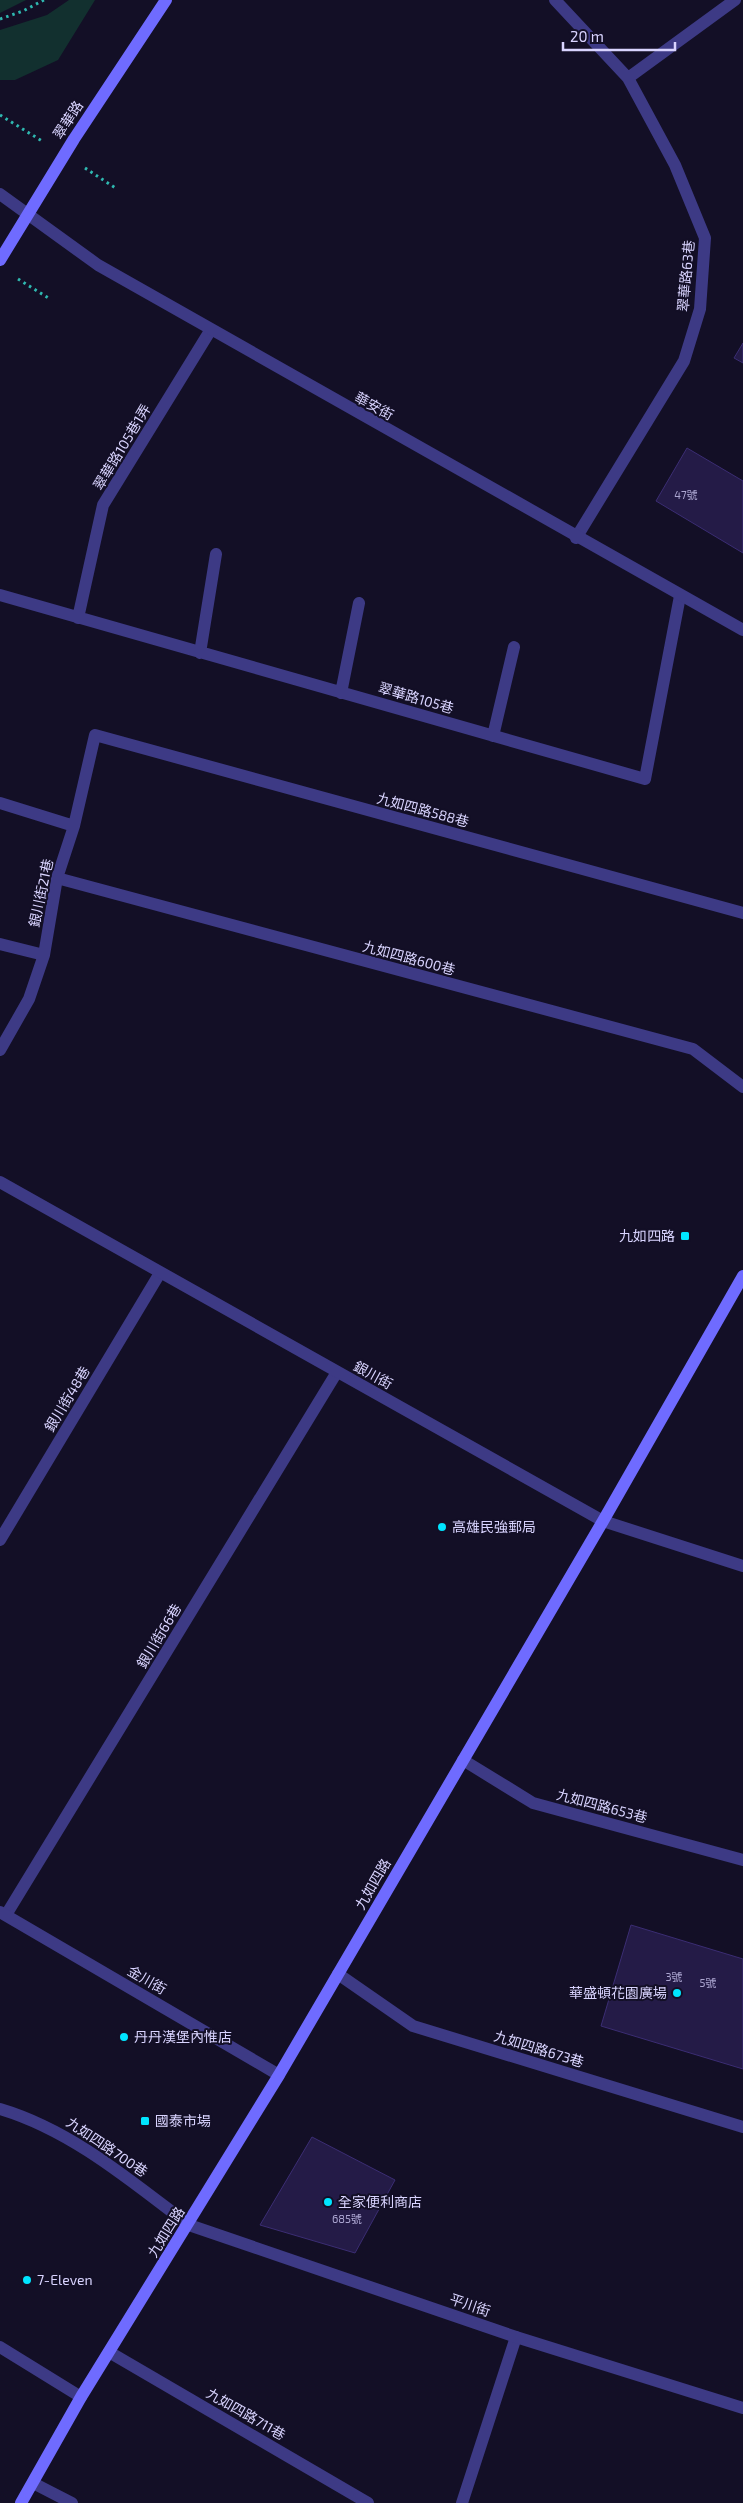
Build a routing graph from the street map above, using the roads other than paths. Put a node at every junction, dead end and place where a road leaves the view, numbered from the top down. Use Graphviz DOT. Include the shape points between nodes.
graph roads {
  1 [pos="166,0"];
  2 [pos="555,0"];
  3 [pos="736,0"];
  4 [pos="628,78"];
  5 [pos="0,194"];
  6 [pos="27,214"];
  7 [pos="0,260"];
  8 [pos="210,331"];
  9 [pos="576,538"];
  10 [pos="216,554"];
  11 [pos="0,595"];
  12 [pos="680,596"];
  13 [pos="359,603"];
  14 [pos="78,618"];
  15 [pos="743,630"];
  16 [pos="514,647"];
  17 [pos="200,653"];
  18 [pos="341,693"];
  19 [pos="95,736"];
  20 [pos="493,736"];
  21 [pos="0,803"];
  22 [pos="74,826"];
  23 [pos="57,878"];
  24 [pos="743,913"];
  25 [pos="0,944"];
  26 [pos="44,955"];
  27 [pos="0,1050"];
  28 [pos="743,1087"];
  29 [pos="0,1182"];
  30 [pos="160,1273"];
  31 [pos="743,1276"];
  32 [pos="336,1372"];
  33 [pos="603,1521"];
  34 [pos="0,1540"];
  35 [pos="743,1566"];
  36 [pos="463,1760"];
  37 [pos="743,1860"];
  38 [pos="3,1914"];
  39 [pos="338,1974"];
  40 [pos="279,2075"];
  41 [pos="0,2110"];
  42 [pos="743,2127"];
  43 [pos="189,2224"];
  44 [pos="516,2337"];
  45 [pos="0,2346"];
  46 [pos="109,2352"];
  47 [pos="82,2398"];
  48 [pos="743,2408"];
  49 [pos="33,2483"];
  50 [pos="21,2503"];
  51 [pos="72,2503"];
  52 [pos="368,2503"];
  53 [pos="462,2503"];
  1 -- 6 [label="street, 翠華路"];
  2 -- 4 [label="street, 翠華路63巷"];
  3 -- 4 [label="street"];
  4 -- 9 [label="street, 翠華路63巷" via="675,165 705,238 700,308 684,361"];
  5 -- 6 [label="street, 華安街"];
  6 -- 7 [label="street, 翠華路"];
  6 -- 8 [label="street, 華安街" via="98,266"];
  8 -- 9 [label="street, 華安街"];
  8 -- 14 [label="street, 翠華路105巷1弄" via="103,506"];
  9 -- 12 [label="street, 華安街"];
  10 -- 17 [label="street"];
  11 -- 14 [label="street, 翠華路105巷"];
  12 -- 15 [label="street, 華安街"];
  12 -- 20 [label="street, 翠華路105巷" via="645,779"];
  13 -- 18 [label="street"];
  14 -- 17 [label="street, 翠華路105巷"];
  16 -- 20 [label="street"];
  17 -- 18 [label="street, 翠華路105巷"];
  18 -- 20 [label="street, 翠華路105巷"];
  19 -- 22 [label="street, 銀川街21巷"];
  19 -- 24 [label="street, 九如四路588巷"];
  21 -- 22 [label="street"];
  22 -- 23 [label="street, 銀川街21巷"];
  23 -- 26 [label="street, 銀川街21巷"];
  23 -- 28 [label="street, 九如四路600巷" via="693,1049"];
  25 -- 26 [label="street"];
  26 -- 27 [label="street, 銀川街21巷" via="29,999"];
  29 -- 30 [label="street, 銀川街"];
  30 -- 32 [label="street, 銀川街"];
  30 -- 34 [label="street, 銀川街48巷"];
  31 -- 33 [label="street, 九如四路"];
  32 -- 33 [label="street, 銀川街"];
  32 -- 38 [label="street, 銀川街66巷"];
  33 -- 35 [label="street, 銀川街"];
  33 -- 36 [label="street, 九如四路"];
  36 -- 37 [label="street, 九如四路653巷" via="534,1803"];
  36 -- 39 [label="street, 九如四路"];
  38 -- 40 [label="street, 金川街"];
  39 -- 40 [label="street, 九如四路"];
  39 -- 42 [label="street, 九如四路673巷" via="413,2026"];
  40 -- 43 [label="street, 九如四路"];
  41 -- 43 [label="street, 九如四路700巷" via="53,2130 133,2182"];
  43 -- 44 [label="street, 平川街"];
  43 -- 46 [label="street, 九如四路"];
  44 -- 48 [label="street, 平川街"];
  44 -- 53 [label="street"];
  45 -- 47 [label="street"];
  46 -- 47 [label="street, 九如四路"];
  46 -- 52 [label="street, 九如四路711巷"];
  47 -- 49 [label="street, 九如四路"];
  49 -- 50 [label="street, 九如四路"];
  49 -- 51 [label="street"];
}
